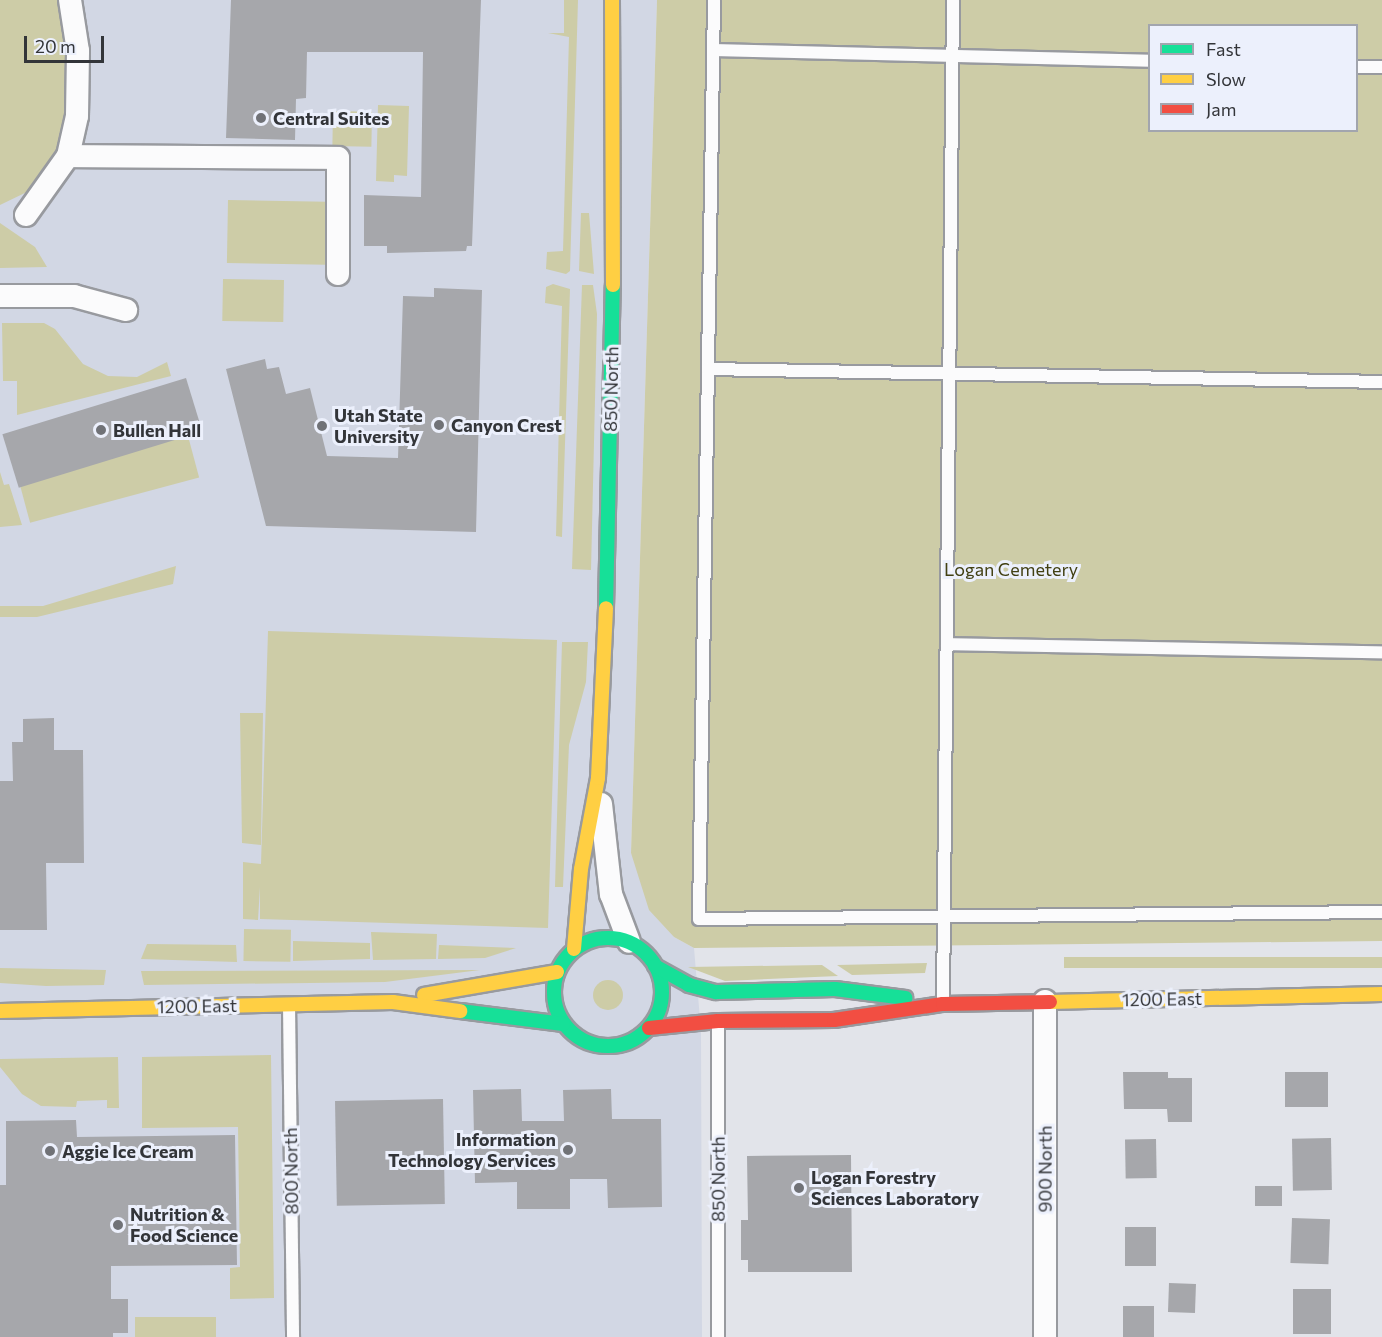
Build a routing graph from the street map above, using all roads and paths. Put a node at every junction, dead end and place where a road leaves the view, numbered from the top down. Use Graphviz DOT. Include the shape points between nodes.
graph roads {
  1 [pos="70,0"];
  2 [pos="612,0"];
  3 [pos="714,0"];
  4 [pos="953,0"];
  5 [pos="714,50"];
  6 [pos="952,56"];
  7 [pos="1148,61"];
  8 [pos="1358,67"];
  9 [pos="1382,67"];
  10 [pos="68,156"];
  11 [pos="26,215"];
  12 [pos="338,274"];
  13 [pos="0,296"];
  14 [pos="126,310"];
  15 [pos="708,369"];
  16 [pos="949,374"];
  17 [pos="1382,382"];
  18 [pos="947,644"];
  19 [pos="1382,652"];
  20 [pos="598,778"];
  21 [pos="1382,912"];
  22 [pos="944,917"];
  23 [pos="629,942"];
  24 [pos="574,949"];
  25 [pos="655,966"];
  26 [pos="557,972"];
  27 [pos="1382,993"];
  28 [pos="1045,1001"];
  29 [pos="393,1002"];
  30 [pos="289,1004"];
  31 [pos="943,1004"];
  32 [pos="0,1011"];
  33 [pos="718,1021"];
  34 [pos="563,1024"];
  35 [pos="649,1028"];
  36 [pos="293,1337"];
  37 [pos="718,1337"];
  38 [pos="1045,1337"];
  1 -- 10 [label="street" via="78,51 77,116"];
  2 -- 20 [label="main road, 850 North" via="613,292"];
  3 -- 5 [label="lane"];
  4 -- 6 [label="lane"];
  5 -- 6 [label="lane"];
  5 -- 15 [label="lane"];
  6 -- 7 [label="lane"];
  6 -- 16 [label="lane"];
  8 -- 9 [label="lane"];
  10 -- 11 [label="street"];
  10 -- 12 [label="street" via="338,158"];
  13 -- 14 [label="street" via="74,296"];
  15 -- 16 [label="lane"];
  15 -- 22 [label="lane" via="699,919"];
  16 -- 17 [label="lane"];
  16 -- 18 [label="lane"];
  18 -- 19 [label="lane"];
  18 -- 22 [label="lane"];
  20 -- 23 [label="street, 850 North" via="611,894"];
  20 -- 24 [label="main road, 850 North" via="581,869"];
  21 -- 22 [label="lane"];
  22 -- 31 [label="lane"];
  23 -- 24 [label="main road" via="593,939"];
  23 -- 25 [label="main road"];
  24 -- 26 [label="main road"];
  25 -- 31 [label="main road, 1200 East" via="688,985 716,992 835,989"];
  25 -- 35 [label="main road" via="662,998"];
  26 -- 29 [label="main road, 1200 East"];
  26 -- 34 [label="main road" via="554,998"];
  27 -- 28 [label="main road, 1200 East"];
  28 -- 31 [label="main road, 1200 East"];
  28 -- 38 [label="street, 900 North"];
  29 -- 30 [label="main road, 1200 East"];
  29 -- 34 [label="main road, 1200 East"];
  30 -- 32 [label="main road, 1200 East"];
  30 -- 36 [label="lane, 800 North"];
  31 -- 33 [label="main road, 1200 East" via="834,1020"];
  33 -- 35 [label="main road, 1200 East"];
  33 -- 37 [label="lane, 850 North"];
  34 -- 35 [label="main road" via="589,1044 605,1047 636,1039"];
}
